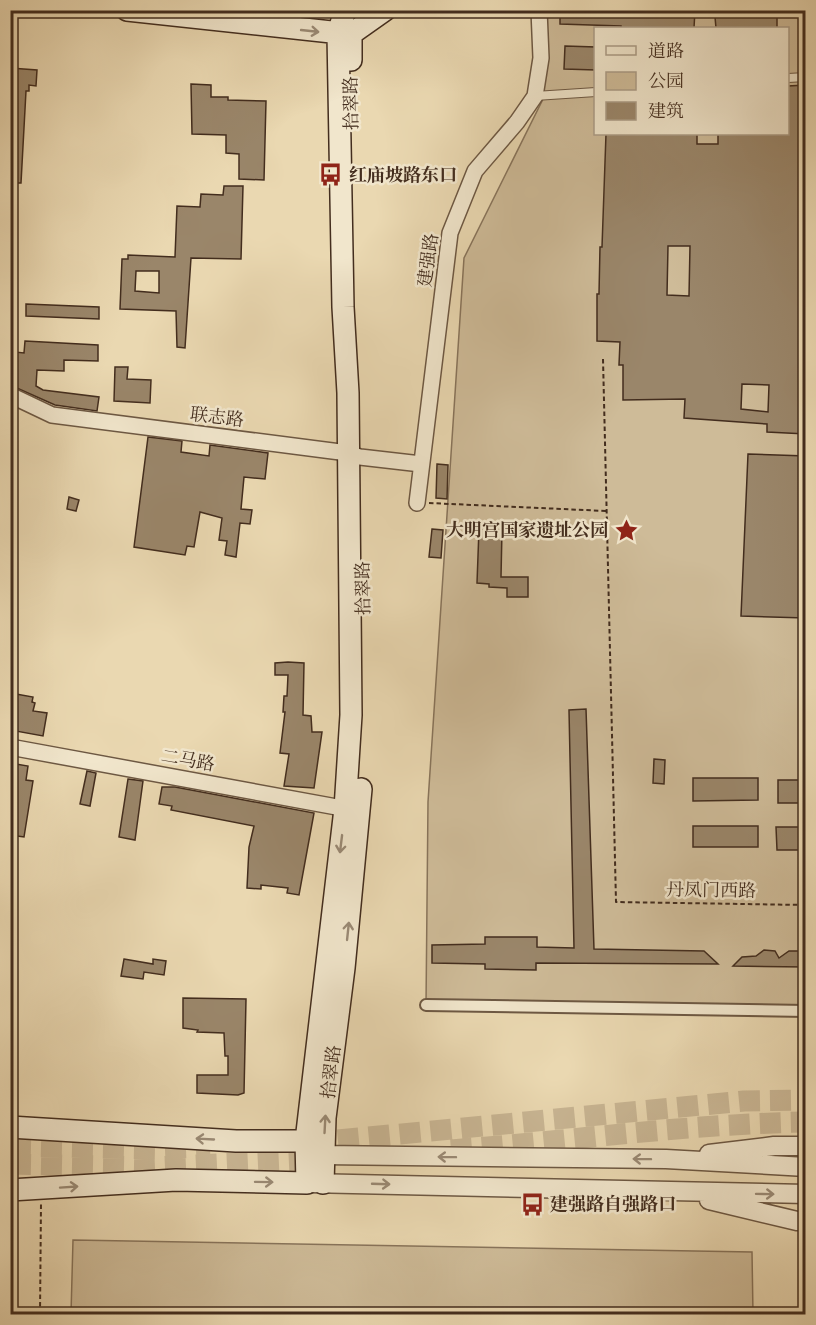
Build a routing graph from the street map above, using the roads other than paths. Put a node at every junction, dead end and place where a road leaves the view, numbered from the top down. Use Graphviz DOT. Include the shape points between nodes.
graph roads {
  1 [pos="127,10"];
  2 [pos="539,10"];
  3 [pos="339,11"];
  4 [pos="385,11"];
  5 [pos="344,34"];
  6 [pos="806,76"];
  7 [pos="789,78"];
  8 [pos="594,92"];
  9 [pos="535,96"];
  10 [pos="10,395"];
  11 [pos="354,455"];
  12 [pos="421,464"];
  13 [pos="417,503"];
  14 [pos="10,747"];
  15 [pos="352,810"];
  16 [pos="426,1005"];
  17 [pos="806,1011"];
  18 [pos="10,1127"];
  19 [pos="306,1141"];
  20 [pos="806,1146"];
  21 [pos="323,1155"];
  22 [pos="666,1160"];
  23 [pos="806,1167"];
  24 [pos="315,1183"];
  25 [pos="10,1190"];
  26 [pos="672,1192"];
  27 [pos="806,1194"];
  28 [pos="806,1221"];
  1 -- 5 [label="main road, one-way"];
  2 -- 9 [label="street, 建强路" via="541,58"];
  3 -- 4 [label="main road"];
  3 -- 5 [label="main road, 拾翠路"];
  4 -- 5 [label="main road"];
  5 -- 11 [label="main road, 拾翠路" via="343,307"];
  6 -- 7 [label="lane"];
  8 -- 9 [label="lane"];
  9 -- 12 [label="street, 建强路" via="475,171 450,233"];
  10 -- 11 [label="street, 联志路" via="52,415"];
  11 -- 12 [label="street, 联志路"];
  11 -- 15 [label="main road, 拾翠路"];
  12 -- 13 [label="street, 建强路"];
  14 -- 15 [label="street, 二马路"];
  15 -- 19 [label="main road, 拾翠路, one-way"];
  21 -- 15 [label="main road, 拾翠路, one-way" via="344,968"];
  16 -- 17 [label="street"];
  19 -- 18 [label="main road, one-way"];
  19 -- 21 [label="street"];
  19 -- 24 [label="main road, 拾翠路"];
  20 -- 22 [label="street" via="774,1146"];
  22 -- 21 [label="street, one-way"];
  21 -- 24 [label="main road, 拾翠路"];
  22 -- 23 [label="street"];
  25 -- 24 [label="main road, one-way" via="176,1180"];
  24 -- 26 [label="street, one-way"];
  26 -- 27 [label="street, one-way"];
  26 -- 28 [label="street"];
}
